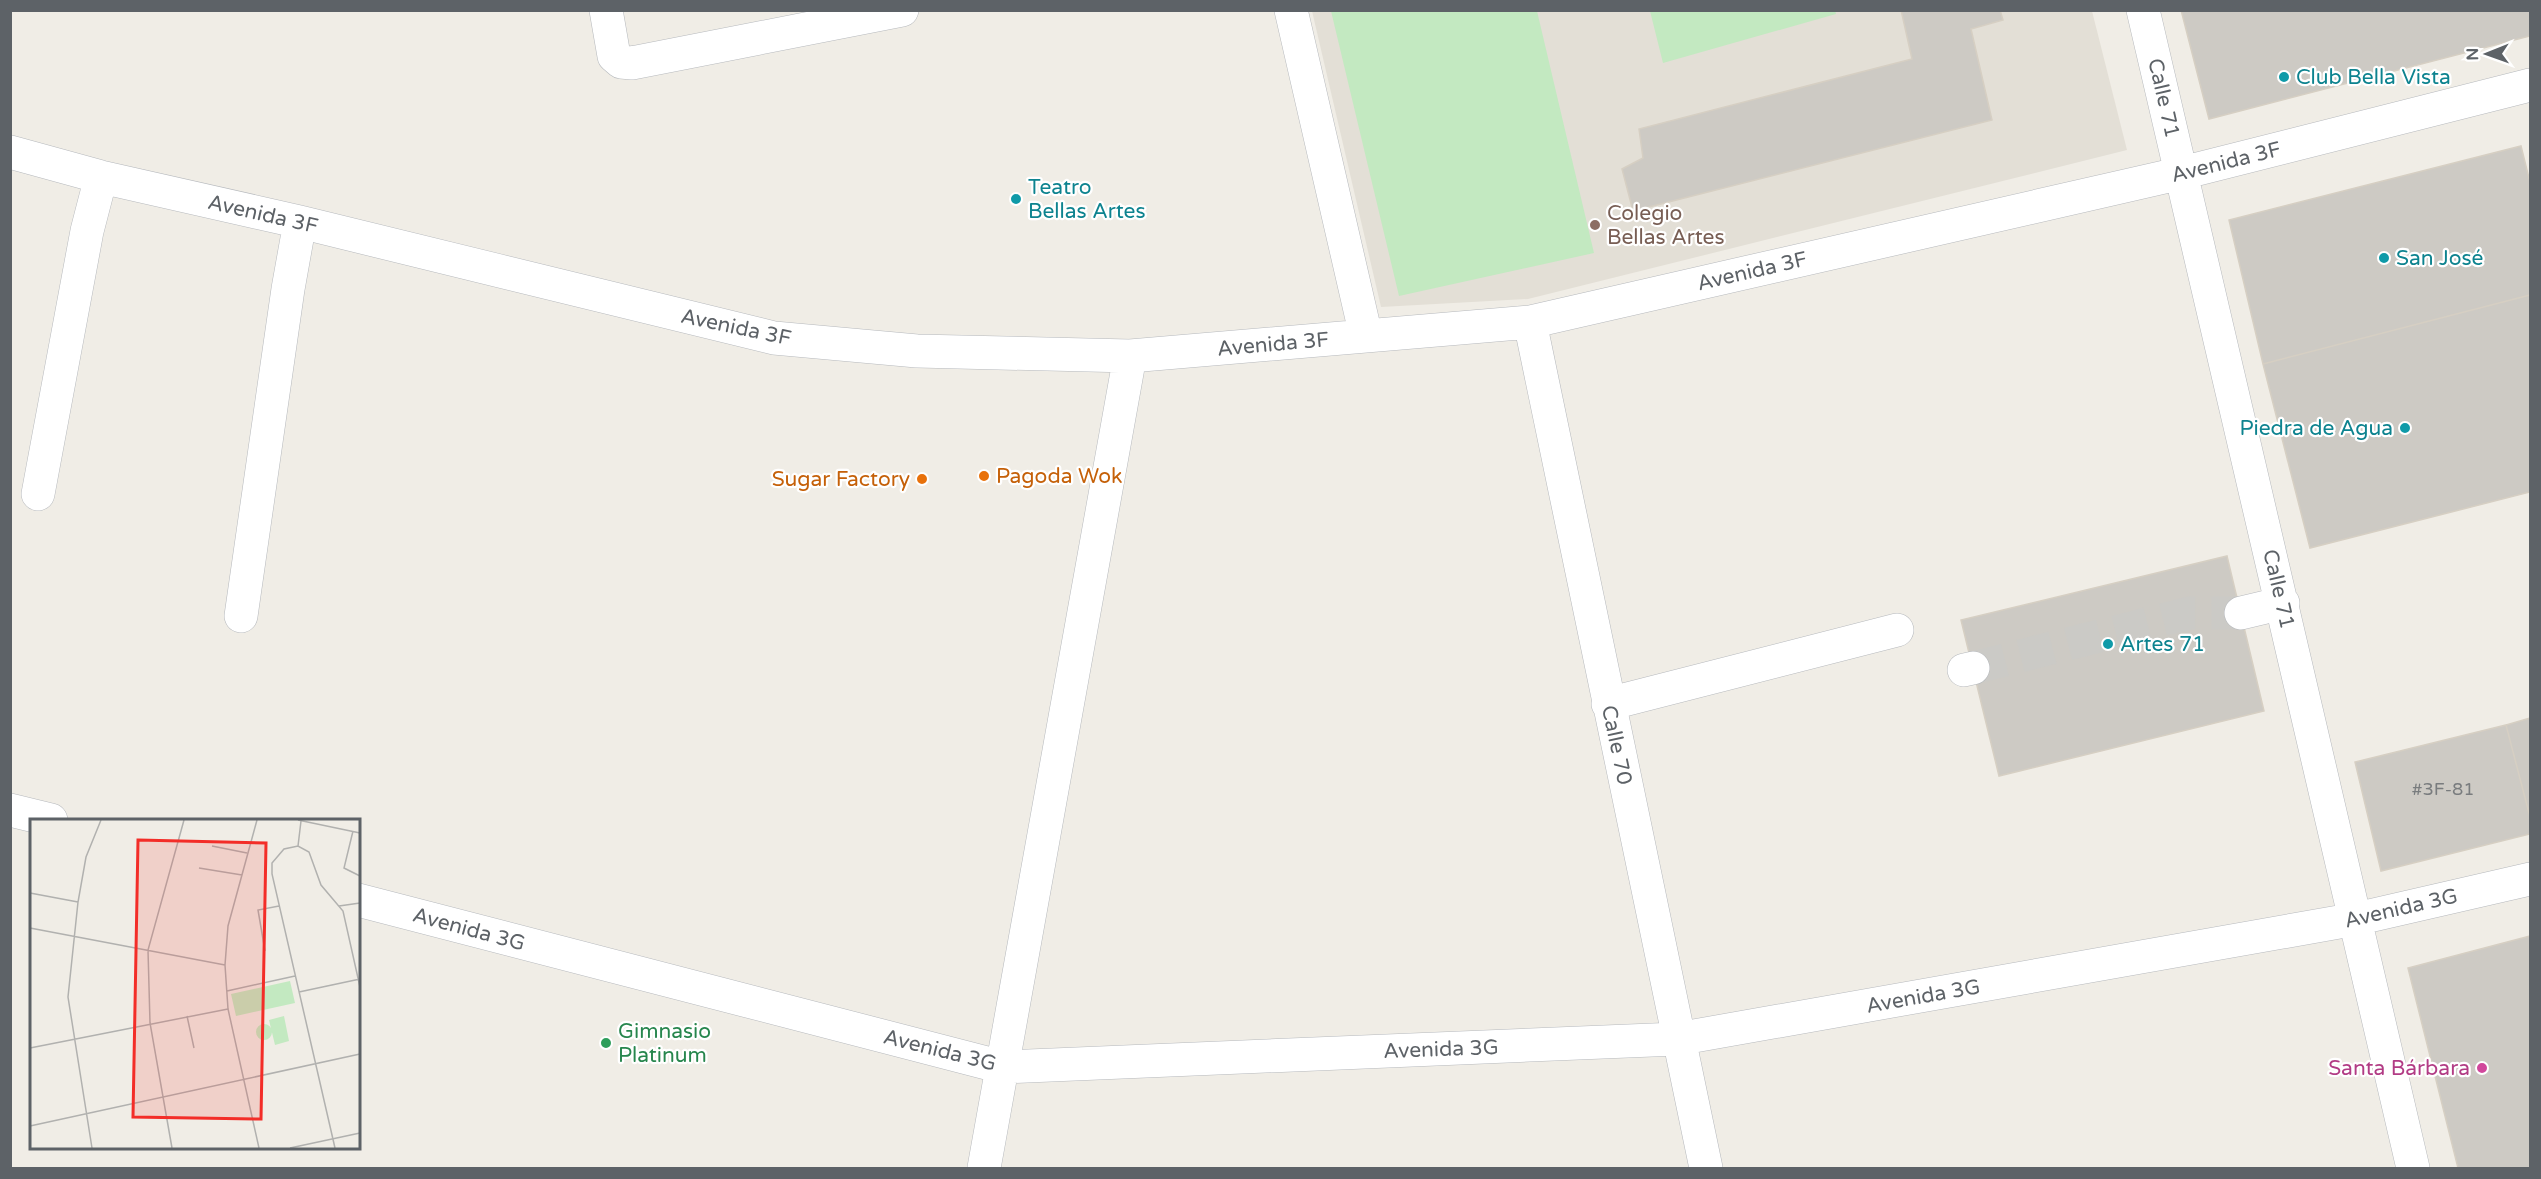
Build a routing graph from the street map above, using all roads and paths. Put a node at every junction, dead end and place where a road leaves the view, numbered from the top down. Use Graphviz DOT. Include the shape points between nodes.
graph roads {
  1 [pos="606,10"];
  2 [pos="902,10"];
  3 [pos="1291,10"];
  4 [pos="2143,10"];
  5 [pos="2530,85"];
  6 [pos="10,152"];
  7 [pos="2182,173"];
  8 [pos="101,177"];
  9 [pos="300,222"];
  10 [pos="1530,322"];
  11 [pos="1366,336"];
  12 [pos="1130,356"];
  13 [pos="38,494"];
  14 [pos="2283,603"];
  15 [pos="2241,612"];
  16 [pos="241,616"];
  17 [pos="1897,630"];
  18 [pos="1608,704"];
  19 [pos="10,810"];
  20 [pos="47,819"];
  21 [pos="2530,879"];
  22 [pos="360,901"];
  23 [pos="2356,919"];
  24 [pos="1677,1039"];
  25 [pos="1002,1067"];
  26 [pos="984,1168"];
  27 [pos="1706,1168"];
  28 [pos="2413,1168"];
  1 -- 2 [label="street" via="614,56 621,62 632,63"];
  3 -- 11 [label="street"];
  4 -- 7 [label="street, Calle 71"];
  5 -- 7 [label="street, Avenida 3F"];
  6 -- 8 [label="street, Avenida 3F"];
  7 -- 10 [label="street, Avenida 3F"];
  7 -- 14 [label="street, Calle 71"];
  8 -- 9 [label="street, Avenida 3F"];
  8 -- 13 [label="street" via="87,231"];
  9 -- 12 [label="street, Avenida 3F" via="774,339 917,351"];
  9 -- 16 [label="street"];
  10 -- 11 [label="street, Avenida 3F"];
  10 -- 18 [label="street, Calle 70"];
  11 -- 12 [label="street, Avenida 3F"];
  12 -- 25 [label="street"];
  14 -- 15 [label="street"];
  14 -- 23 [label="street, Calle 71"];
  17 -- 18 [label="street"];
  18 -- 24 [label="street, Calle 70"];
  19 -- 20 [label="street"];
  21 -- 23 [label="street, Avenida 3G"];
  22 -- 25 [label="street, Avenida 3G"];
  23 -- 24 [label="street, Avenida 3G"];
  23 -- 28 [label="street, Calle 71"];
  24 -- 25 [label="street, Avenida 3G"];
  24 -- 27 [label="street, Calle 70"];
  25 -- 26 [label="street"];
}
